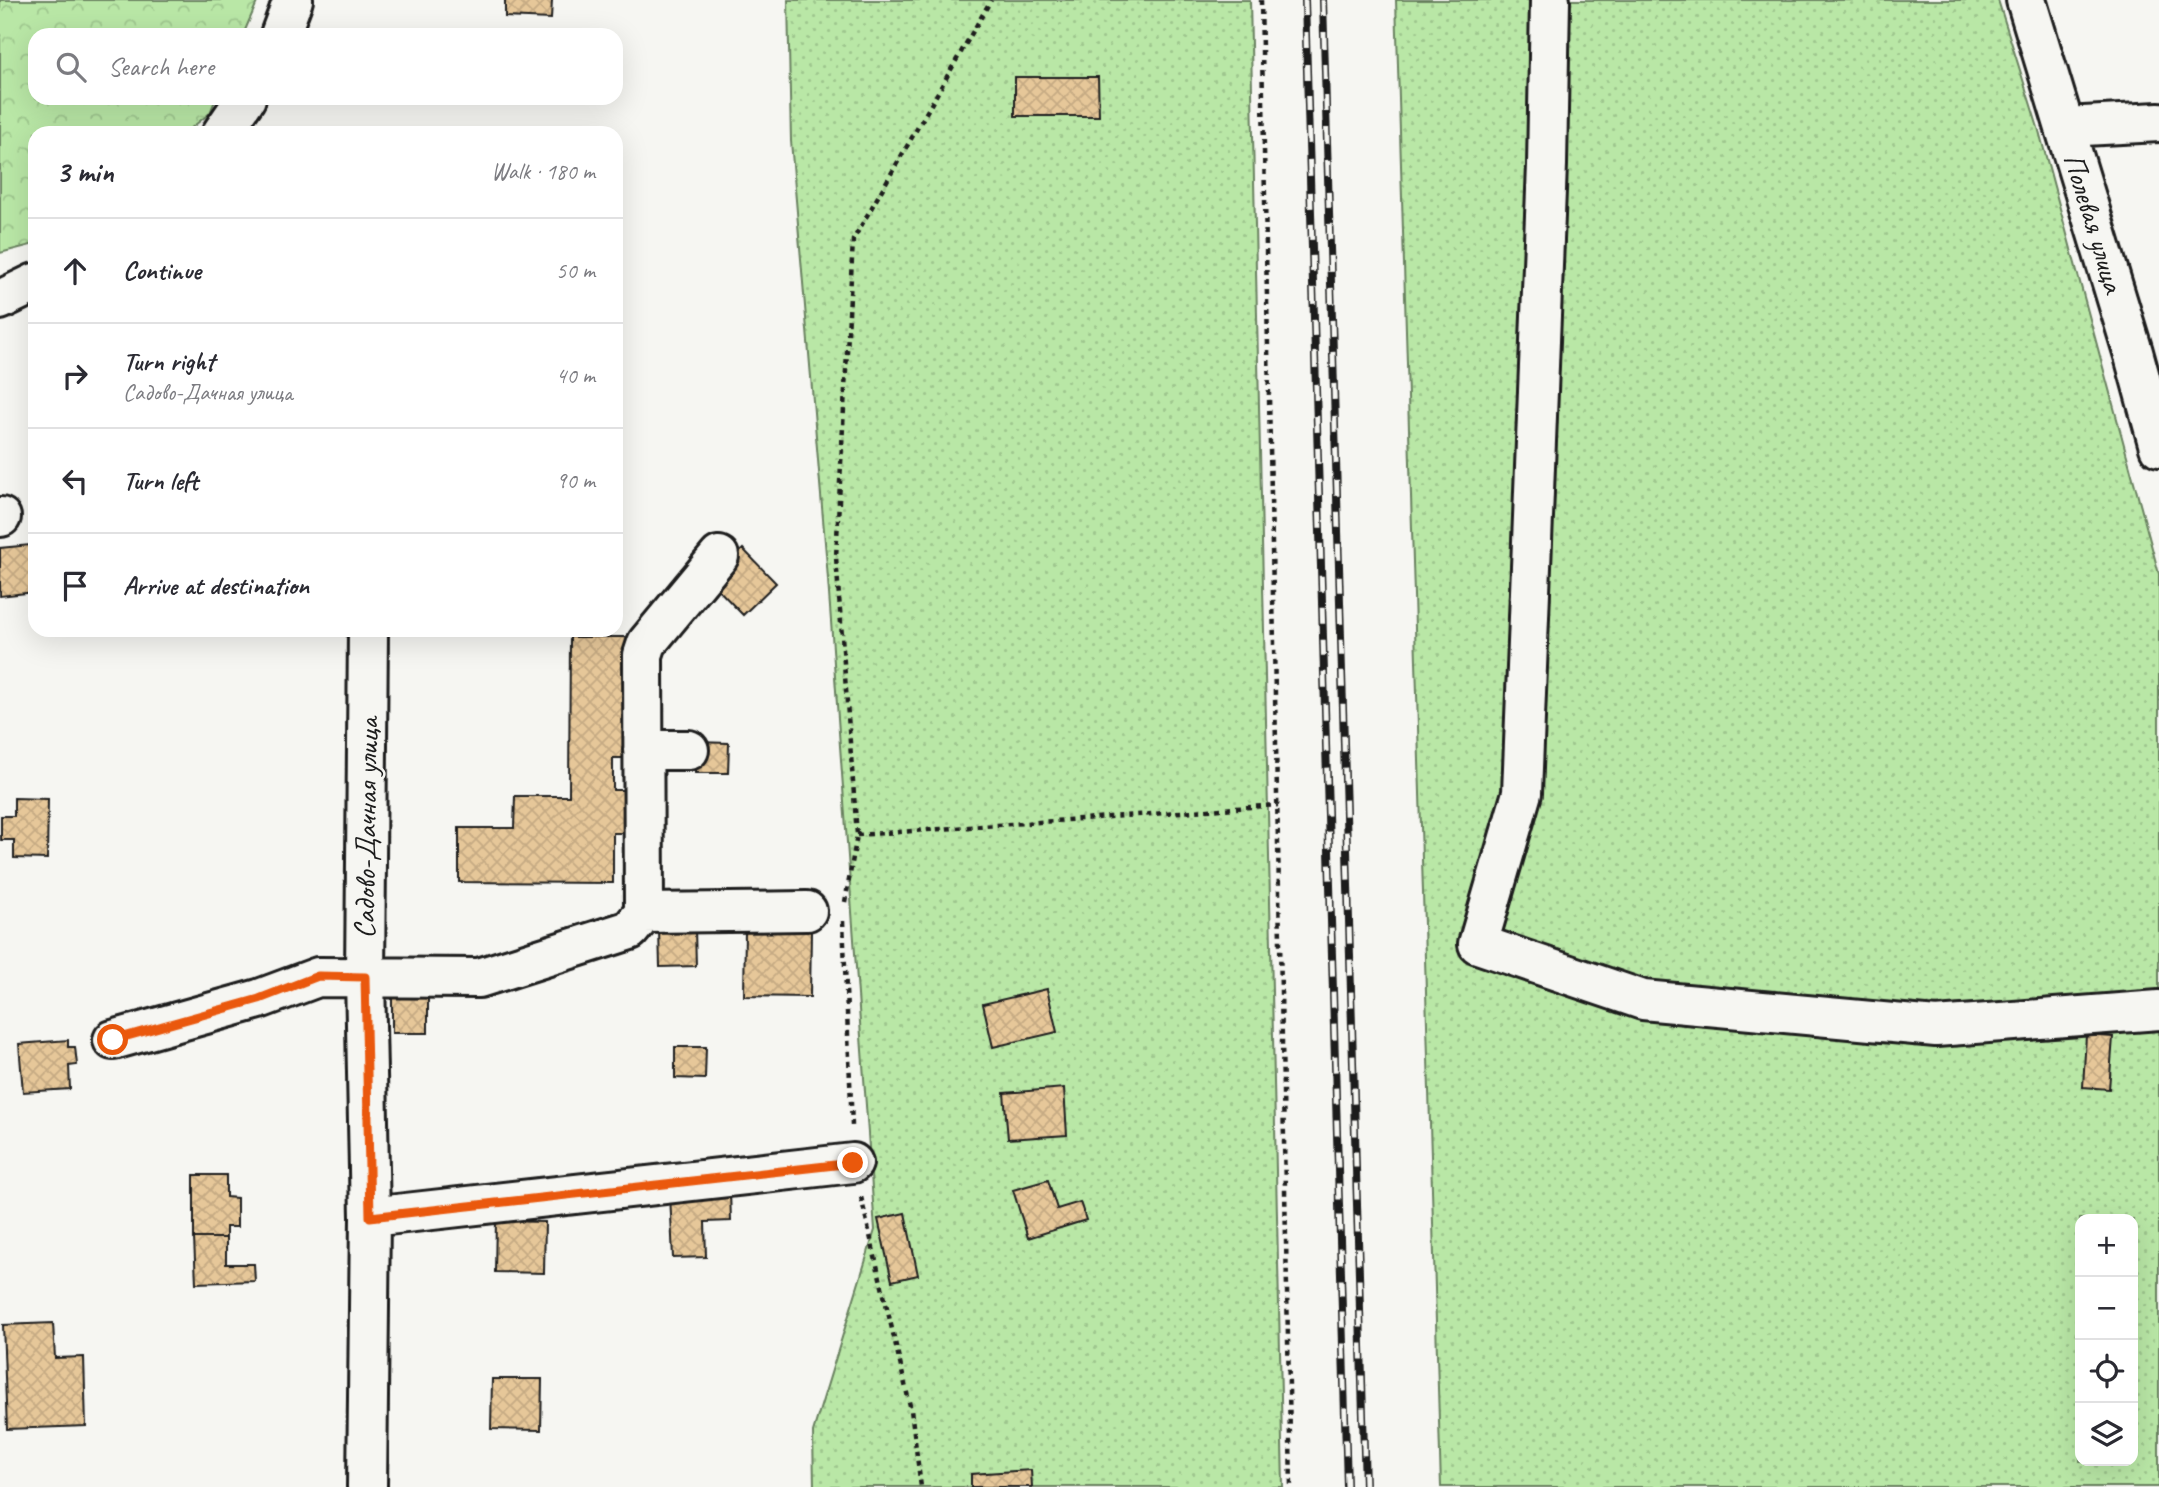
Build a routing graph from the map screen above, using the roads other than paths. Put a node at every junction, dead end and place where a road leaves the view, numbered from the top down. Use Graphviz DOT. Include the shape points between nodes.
graph roads {
  1 [pos="293,0"];
  2 [pos="1550,0"];
  3 [pos="2026,0"];
  4 [pos="283,28"];
  5 [pos="241,105"];
  6 [pos="2159,122"];
  7 [pos="227,126"];
  8 [pos="2065,127"];
  9 [pos="28,286"];
  10 [pos="0,300"];
  11 [pos="2159,447"];
  12 [pos="719,556"];
  13 [pos="368,637"];
  14 [pos="643,750"];
  15 [pos="689,750"];
  16 [pos="807,911"];
  17 [pos="644,913"];
  18 [pos="365,977"];
  19 [pos="2159,1010"];
  20 [pos="113,1040"];
  21 [pos="853,1163"];
  22 [pos="370,1217"];
  23 [pos="367,1487"];
  1 -- 4 [label="street"];
  2 -- 19 [label="street" via="1522,793 1478,944 1643,1000 1936,1027"];
  3 -- 8 [label="street, Полевая улица"];
  5 -- 7 [label="street"];
  6 -- 8 [label="street"];
  8 -- 11 [label="street, Полевая улица"];
  9 -- 10 [label="street"];
  12 -- 14 [label="street" via="647,643 643,655"];
  13 -- 18 [label="street, Садово-Дачная улица"];
  14 -- 15 [label="street"];
  14 -- 17 [label="street"];
  16 -- 17 [label="street"];
  17 -- 18 [label="street" via="630,930 479,978"];
  18 -- 20 [label="street" via="318,976 259,999"];
  18 -- 22 [label="street, Садово-Дачная улица"];
  21 -- 22 [label="street"];
  22 -- 23 [label="street, Садово-Дачная улица"];
}
